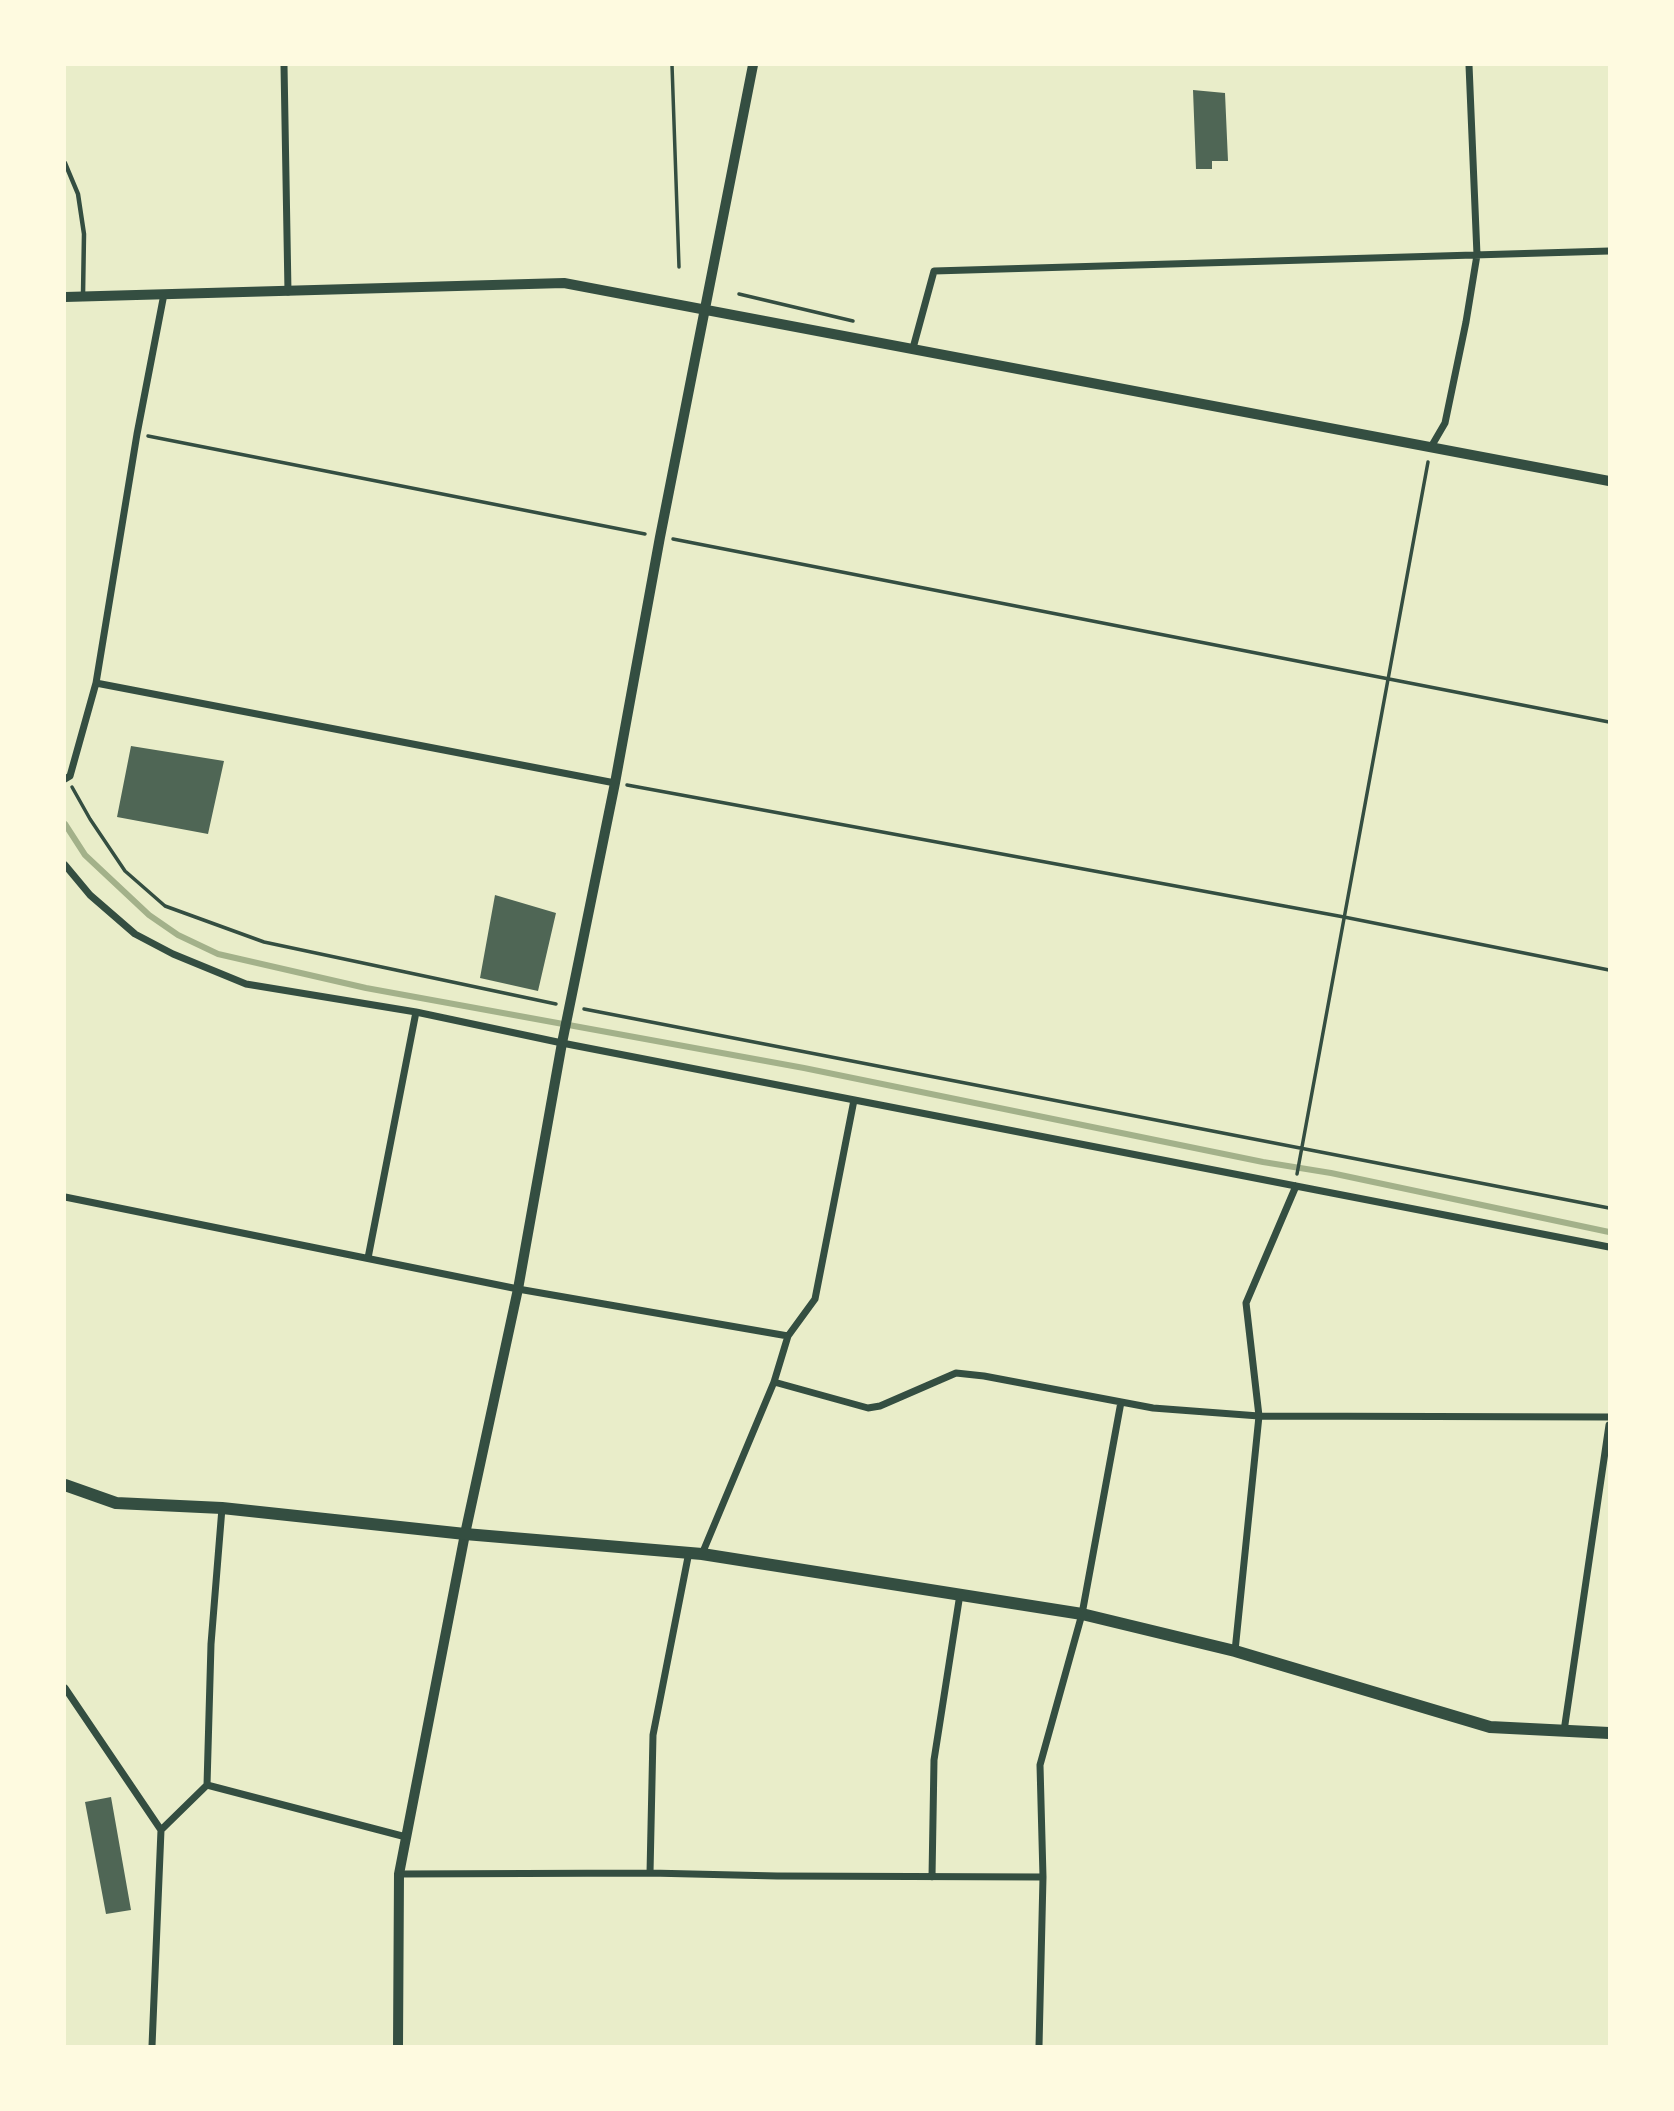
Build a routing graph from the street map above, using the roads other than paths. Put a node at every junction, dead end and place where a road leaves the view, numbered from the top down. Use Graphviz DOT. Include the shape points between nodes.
graph roads {
  1 [pos="284,65"];
  2 [pos="754,65"];
  3 [pos="1469,65"];
  4 [pos="65,163"];
  5 [pos="1609,251"];
  6 [pos="1477,255"];
  7 [pos="288,292"];
  8 [pos="164,294"];
  9 [pos="65,297"];
  10 [pos="83,297"];
  11 [pos="706,308"];
  12 [pos="913,348"];
  13 [pos="1431,447"];
  14 [pos="1609,481"];
  15 [pos="96,683"];
  16 [pos="67,778"];
  17 [pos="615,783"];
  18 [pos="65,865"];
  19 [pos="416,1012"];
  20 [pos="562,1043"];
  21 [pos="854,1100"];
  22 [pos="1296,1186"];
  23 [pos="65,1197"];
  24 [pos="1609,1247"];
  25 [pos="368,1258"];
  26 [pos="518,1289"];
  27 [pos="788,1336"];
  28 [pos="774,1382"];
  29 [pos="1121,1402"];
  30 [pos="1259,1416"];
  31 [pos="1609,1417"];
  32 [pos="1609,1425"];
  33 [pos="65,1485"];
  34 [pos="222,1508"];
  35 [pos="465,1534"];
  36 [pos="696,1553"];
  37 [pos="960,1594"];
  38 [pos="1082,1614"];
  39 [pos="1235,1651"];
  40 [pos="65,1688"];
  41 [pos="1564,1731"];
  42 [pos="1609,1733"];
  43 [pos="207,1785"];
  44 [pos="161,1830"];
  45 [pos="406,1837"];
  46 [pos="650,1873"];
  47 [pos="399,1874"];
  48 [pos="932,1877"];
  49 [pos="1043,1877"];
  50 [pos="152,2046"];
  51 [pos="398,2046"];
  52 [pos="1039,2046"];
  1 -- 7 [label="street"];
  2 -- 11 [label="street"];
  3 -- 6 [label="street"];
  4 -- 10 [label="lane" via="78,194 84,233"];
  5 -- 6 [label="street"];
  6 -- 12 [label="street" via="934,271"];
  6 -- 13 [label="street" via="1445,423"];
  7 -- 8 [label="street"];
  7 -- 11 [label="street" via="564,283"];
  8 -- 10 [label="street"];
  8 -- 15 [label="street"];
  9 -- 10 [label="street"];
  11 -- 12 [label="street"];
  11 -- 17 [label="street"];
  12 -- 13 [label="street"];
  13 -- 14 [label="street"];
  15 -- 16 [label="street"];
  15 -- 17 [label="street"];
  17 -- 20 [label="street"];
  18 -- 19 [label="street" via="90,895 135,934 173,954 246,984"];
  19 -- 20 [label="street"];
  19 -- 25 [label="street"];
  20 -- 21 [label="street"];
  20 -- 26 [label="street"];
  21 -- 22 [label="street"];
  21 -- 27 [label="street" via="815,1299"];
  22 -- 24 [label="street"];
  22 -- 30 [label="street" via="1246,1303"];
  23 -- 25 [label="street"];
  25 -- 26 [label="street"];
  26 -- 27 [label="street"];
  26 -- 35 [label="street"];
  27 -- 28 [label="street"];
  28 -- 29 [label="street" via="868,1408 956,1373"];
  28 -- 36 [label="street"];
  29 -- 30 [label="street"];
  29 -- 38 [label="street"];
  30 -- 31 [label="street"];
  30 -- 39 [label="street"];
  32 -- 41 [label="street"];
  33 -- 34 [label="main road" via="116,1503"];
  34 -- 35 [label="main road"];
  34 -- 43 [label="street" via="211,1644"];
  35 -- 36 [label="main road"];
  35 -- 45 [label="street"];
  36 -- 37 [label="main road"];
  36 -- 46 [label="street" via="653,1735"];
  37 -- 38 [label="main road"];
  37 -- 48 [label="street" via="934,1760"];
  38 -- 39 [label="main road"];
  38 -- 49 [label="street" via="1040,1765"];
  39 -- 41 [label="main road" via="1490,1727"];
  40 -- 44 [label="street"];
  41 -- 42 [label="main road"];
  43 -- 44 [label="street"];
  43 -- 45 [label="street"];
  44 -- 50 [label="street"];
  45 -- 47 [label="street"];
  46 -- 47 [label="street"];
  46 -- 48 [label="street"];
  47 -- 51 [label="street"];
  48 -- 49 [label="street"];
  49 -- 52 [label="street"];
}
